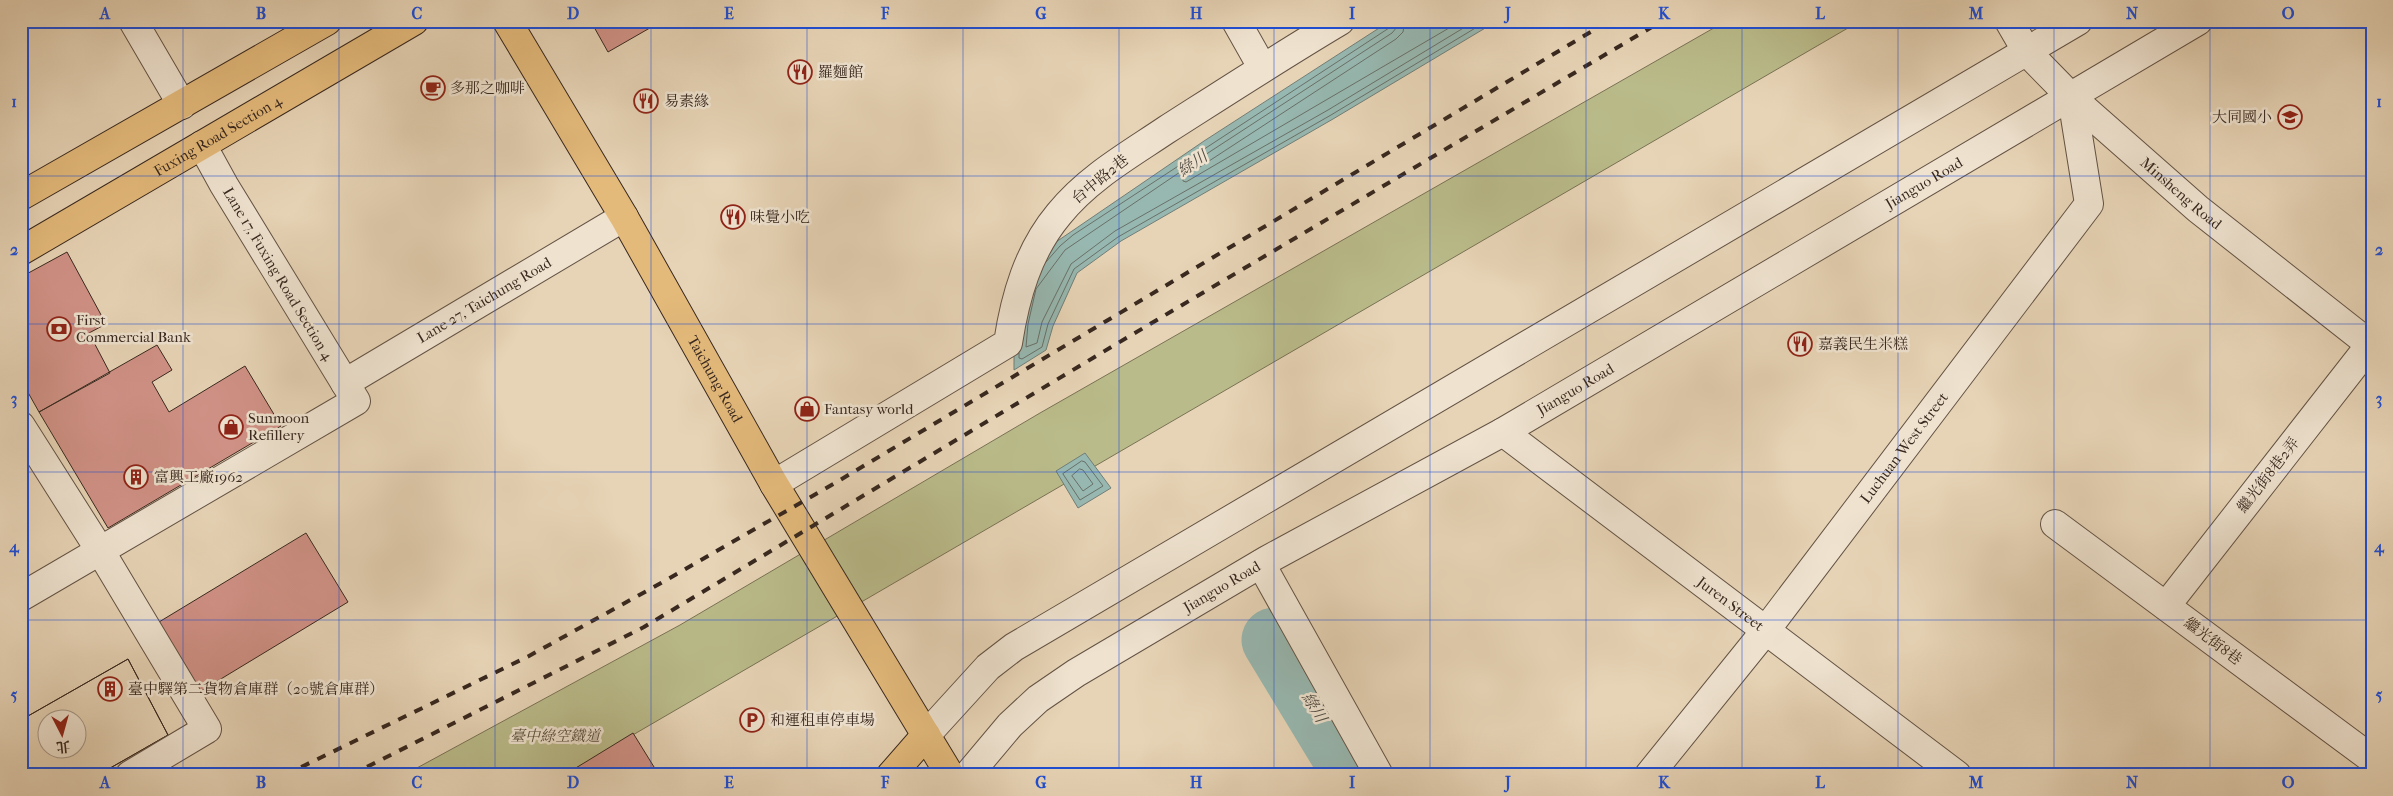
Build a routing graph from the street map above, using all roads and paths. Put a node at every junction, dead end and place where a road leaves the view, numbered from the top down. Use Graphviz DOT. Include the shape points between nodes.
graph roads {
  1 [pos="133,21"];
  2 [pos="327,21"];
  3 [pos="414,21"];
  4 [pos="507,21"];
  5 [pos="1236,21"];
  6 [pos="1340,21"];
  7 [pos="2009,21"];
  8 [pos="2078,21"];
  9 [pos="2198,21"];
  10 [pos="2027,52"];
  11 [pos="1262,67"];
  12 [pos="2072,98"];
  13 [pos="182,105"];
  14 [pos="202,145"];
  15 [pos="21,196"];
  16 [pos="624,217"];
  17 [pos="21,251"];
  18 [pos="2371,345"];
  19 [pos="350,392"];
  20 [pos="21,426"];
  21 [pos="1504,432"];
  22 [pos="774,484"];
  23 [pos="2055,524"];
  24 [pos="101,552"];
  25 [pos="1261,564"];
  26 [pos="21,596"];
  27 [pos="2166,606"];
  28 [pos="1766,630"];
  29 [pos="926,735"];
  30 [pos="2372,759"];
  31 [pos="130,775"];
  32 [pos="891,775"];
  33 [pos="950,775"];
  34 [pos="968,775"];
  35 [pos="1379,775"];
  36 [pos="1649,775"];
  37 [pos="1957,775"];
  1 -- 13 [label="street"];
  2 -- 13 [label="main road"];
  3 -- 14 [label="main road, Fuxing Road Section 4"];
  4 -- 16 [label="main road, Taichung Road"];
  5 -- 11 [label="street"];
  6 -- 11 [label="street, 台中路2巷"];
  7 -- 10 [label="street, Minsheng Road"];
  8 -- 10 [label="street"];
  9 -- 12 [label="street, Jianguo Road"];
  10 -- 12 [label="street, Minsheng Road"];
  10 -- 29 [label="street" via="1014,647 988,667"];
  11 -- 22 [label="street, 台中路2巷" via="1120,160 1080,191 1040,241 1024,274 1008,343"];
  12 -- 18 [label="street, Minsheng Road" via="2198,210"];
  12 -- 21 [label="street, Jianguo Road"];
  12 -- 28 [label="street, Luchuan West Street" via="2089,204"];
  13 -- 15 [label="main road"];
  14 -- 17 [label="main road, Fuxing Road Section 4"];
  14 -- 19 [label="street, Lane 17, Fuxing Road Section 4"];
  16 -- 19 [label="street, Lane 27, Taichung Road"];
  16 -- 22 [label="main road, Taichung Road"];
  18 -- 27 [label="street, 繼光街8巷2弄"];
  19 -- 24 [label="street, Lane 27, Taichung Road"];
  20 -- 24 [label="street"];
  21 -- 25 [label="street, Jianguo Road"];
  21 -- 28 [label="street, Juren Street"];
  22 -- 29 [label="main road, Taichung Road"];
  23 -- 27 [label="street, 繼光街8巷"];
  24 -- 26 [label="street, Lane 27, Taichung Road"];
  24 -- 31 [label="street" via="207,729"];
  25 -- 34 [label="street, Jianguo Road" via="1076,673 1038,699 1010,725"];
  25 -- 35 [label="street"];
  27 -- 30 [label="street, 繼光街8巷"];
  28 -- 36 [label="street, Luchuan West Street"];
  28 -- 37 [label="street, Juren Street"];
  29 -- 32 [label="main road"];
  29 -- 33 [label="main road, Taichung Road"];
}
